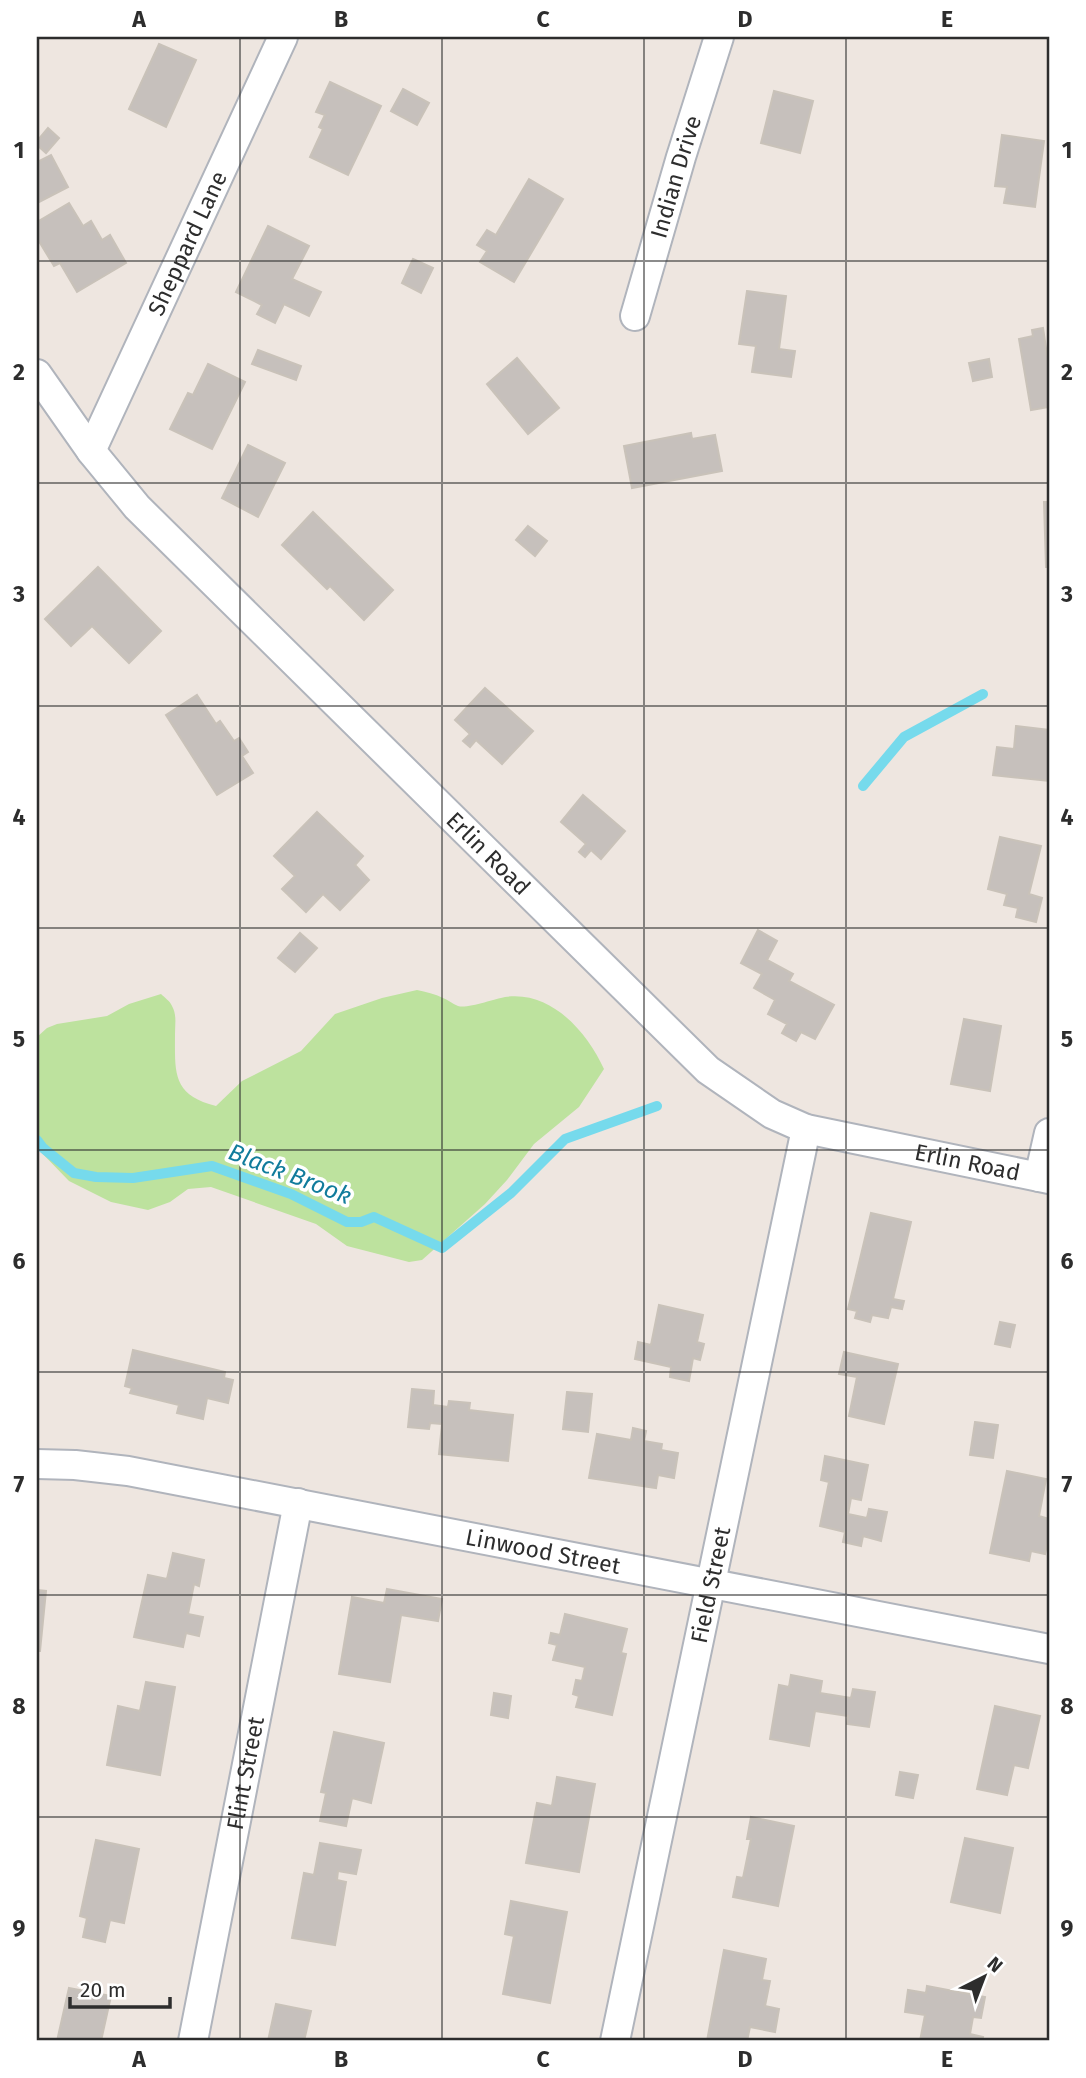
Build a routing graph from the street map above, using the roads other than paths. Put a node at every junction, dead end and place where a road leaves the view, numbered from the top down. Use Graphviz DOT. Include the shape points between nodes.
graph roads {
  1 [pos="284,37"];
  2 [pos="719,37"];
  3 [pos="635,316"];
  4 [pos="37,374"];
  5 [pos="91,451"];
  6 [pos="806,1129"];
  7 [pos="1049,1133"];
  8 [pos="1044,1178"];
  9 [pos="37,1464"];
  10 [pos="298,1503"];
  11 [pos="711,1584"];
  12 [pos="1049,1649"];
  13 [pos="194,2041"];
  14 [pos="615,2041"];
  1 -- 5 [label="street, Sheppard Lane"];
  2 -- 3 [label="street, Indian Drive"];
  4 -- 5 [label="street, Erlin Road"];
  5 -- 6 [label="street, Erlin Road" via="137,507 699,1062 772,1114"];
  6 -- 8 [label="street, Erlin Road"];
  6 -- 11 [label="street, Field Street"];
  7 -- 8 [label="street"];
  9 -- 10 [label="street, Linwood Street" via="128,1471"];
  10 -- 11 [label="street, Linwood Street"];
  10 -- 13 [label="street, Flint Street"];
  11 -- 12 [label="street, Linwood Street"];
  11 -- 14 [label="street, Field Street"];
}
